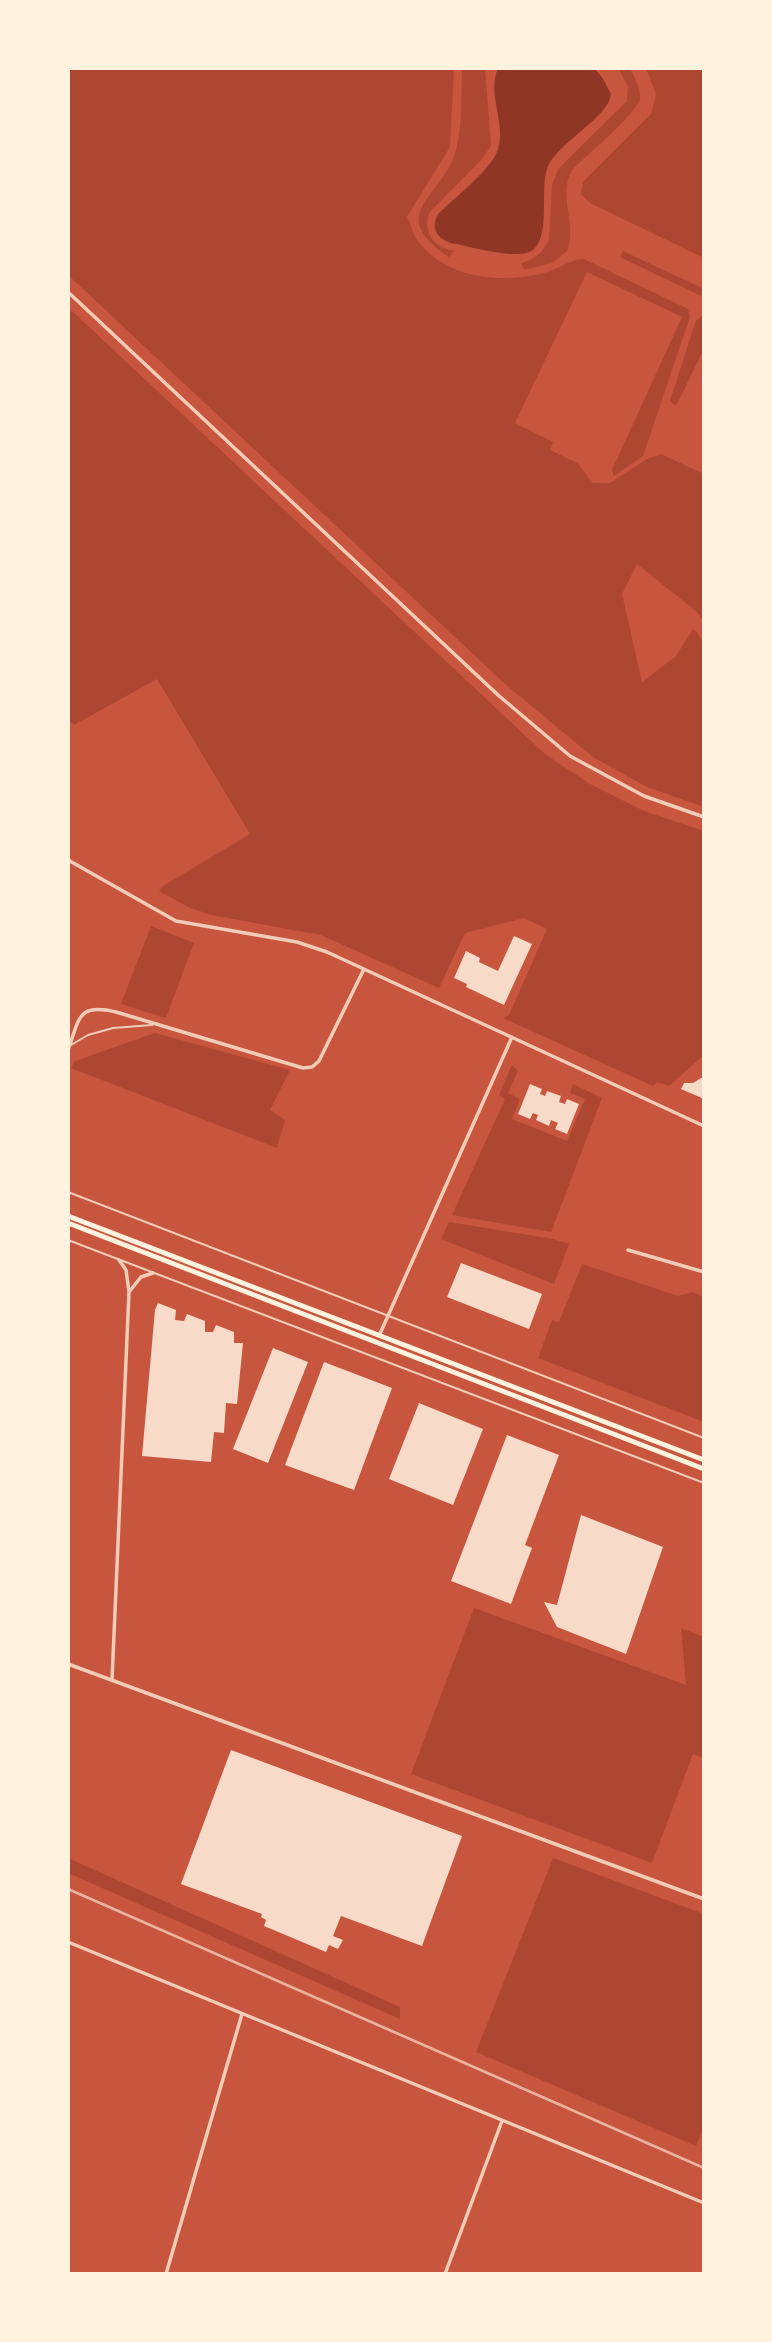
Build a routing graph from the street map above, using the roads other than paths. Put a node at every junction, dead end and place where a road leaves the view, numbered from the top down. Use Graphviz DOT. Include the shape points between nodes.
graph roads {
  1 [pos="68,292"];
  2 [pos="704,817"];
  3 [pos="68,860"];
  4 [pos="364,968"];
  5 [pos="157,1024"];
  6 [pos="512,1037"];
  7 [pos="69,1048"];
  8 [pos="704,1126"];
  9 [pos="68,1192"];
  10 [pos="68,1216"];
  11 [pos="68,1223"];
  12 [pos="68,1240"];
  13 [pos="628,1250"];
  14 [pos="119,1260"];
  15 [pos="704,1272"];
  16 [pos="153,1273"];
  17 [pos="129,1292"];
  18 [pos="387,1316"];
  19 [pos="379,1336"];
  20 [pos="704,1438"];
  21 [pos="704,1460"];
  22 [pos="704,1469"];
  23 [pos="704,1483"];
  24 [pos="68,1664"];
  25 [pos="112,1680"];
  26 [pos="704,1899"];
  27 [pos="68,1942"];
  28 [pos="242,2013"];
  29 [pos="502,2121"];
  30 [pos="704,2203"];
  31 [pos="166,2274"];
  32 [pos="445,2274"];
  1 -- 2 [label="street" via="498,695 570,756 644,796"];
  3 -- 4 [label="street" via="176,921 298,942"];
  4 -- 5 [label="street" via="312,1067"];
  4 -- 6 [label="street"];
  5 -- 7 [label="lane" via="113,1028 88,1035"];
  5 -- 7 [label="street" via="94,1008 82,1015"];
  6 -- 8 [label="street"];
  6 -- 18 [label="street"];
  9 -- 18 [label="lane"];
  10 -- 19 [label="main road"];
  11 -- 22 [label="main road"];
  12 -- 14 [label="lane"];
  13 -- 15 [label="street"];
  14 -- 16 [label="lane"];
  14 -- 17 [label="street" via="126,1270"];
  16 -- 17 [label="street" via="141,1277"];
  16 -- 23 [label="lane"];
  17 -- 25 [label="street"];
  18 -- 19 [label="street"];
  18 -- 20 [label="lane"];
  19 -- 21 [label="main road"];
  24 -- 25 [label="street"];
  25 -- 26 [label="street"];
  27 -- 28 [label="street"];
  28 -- 29 [label="street"];
  28 -- 31 [label="street"];
  29 -- 30 [label="street"];
  29 -- 32 [label="street"];
}
